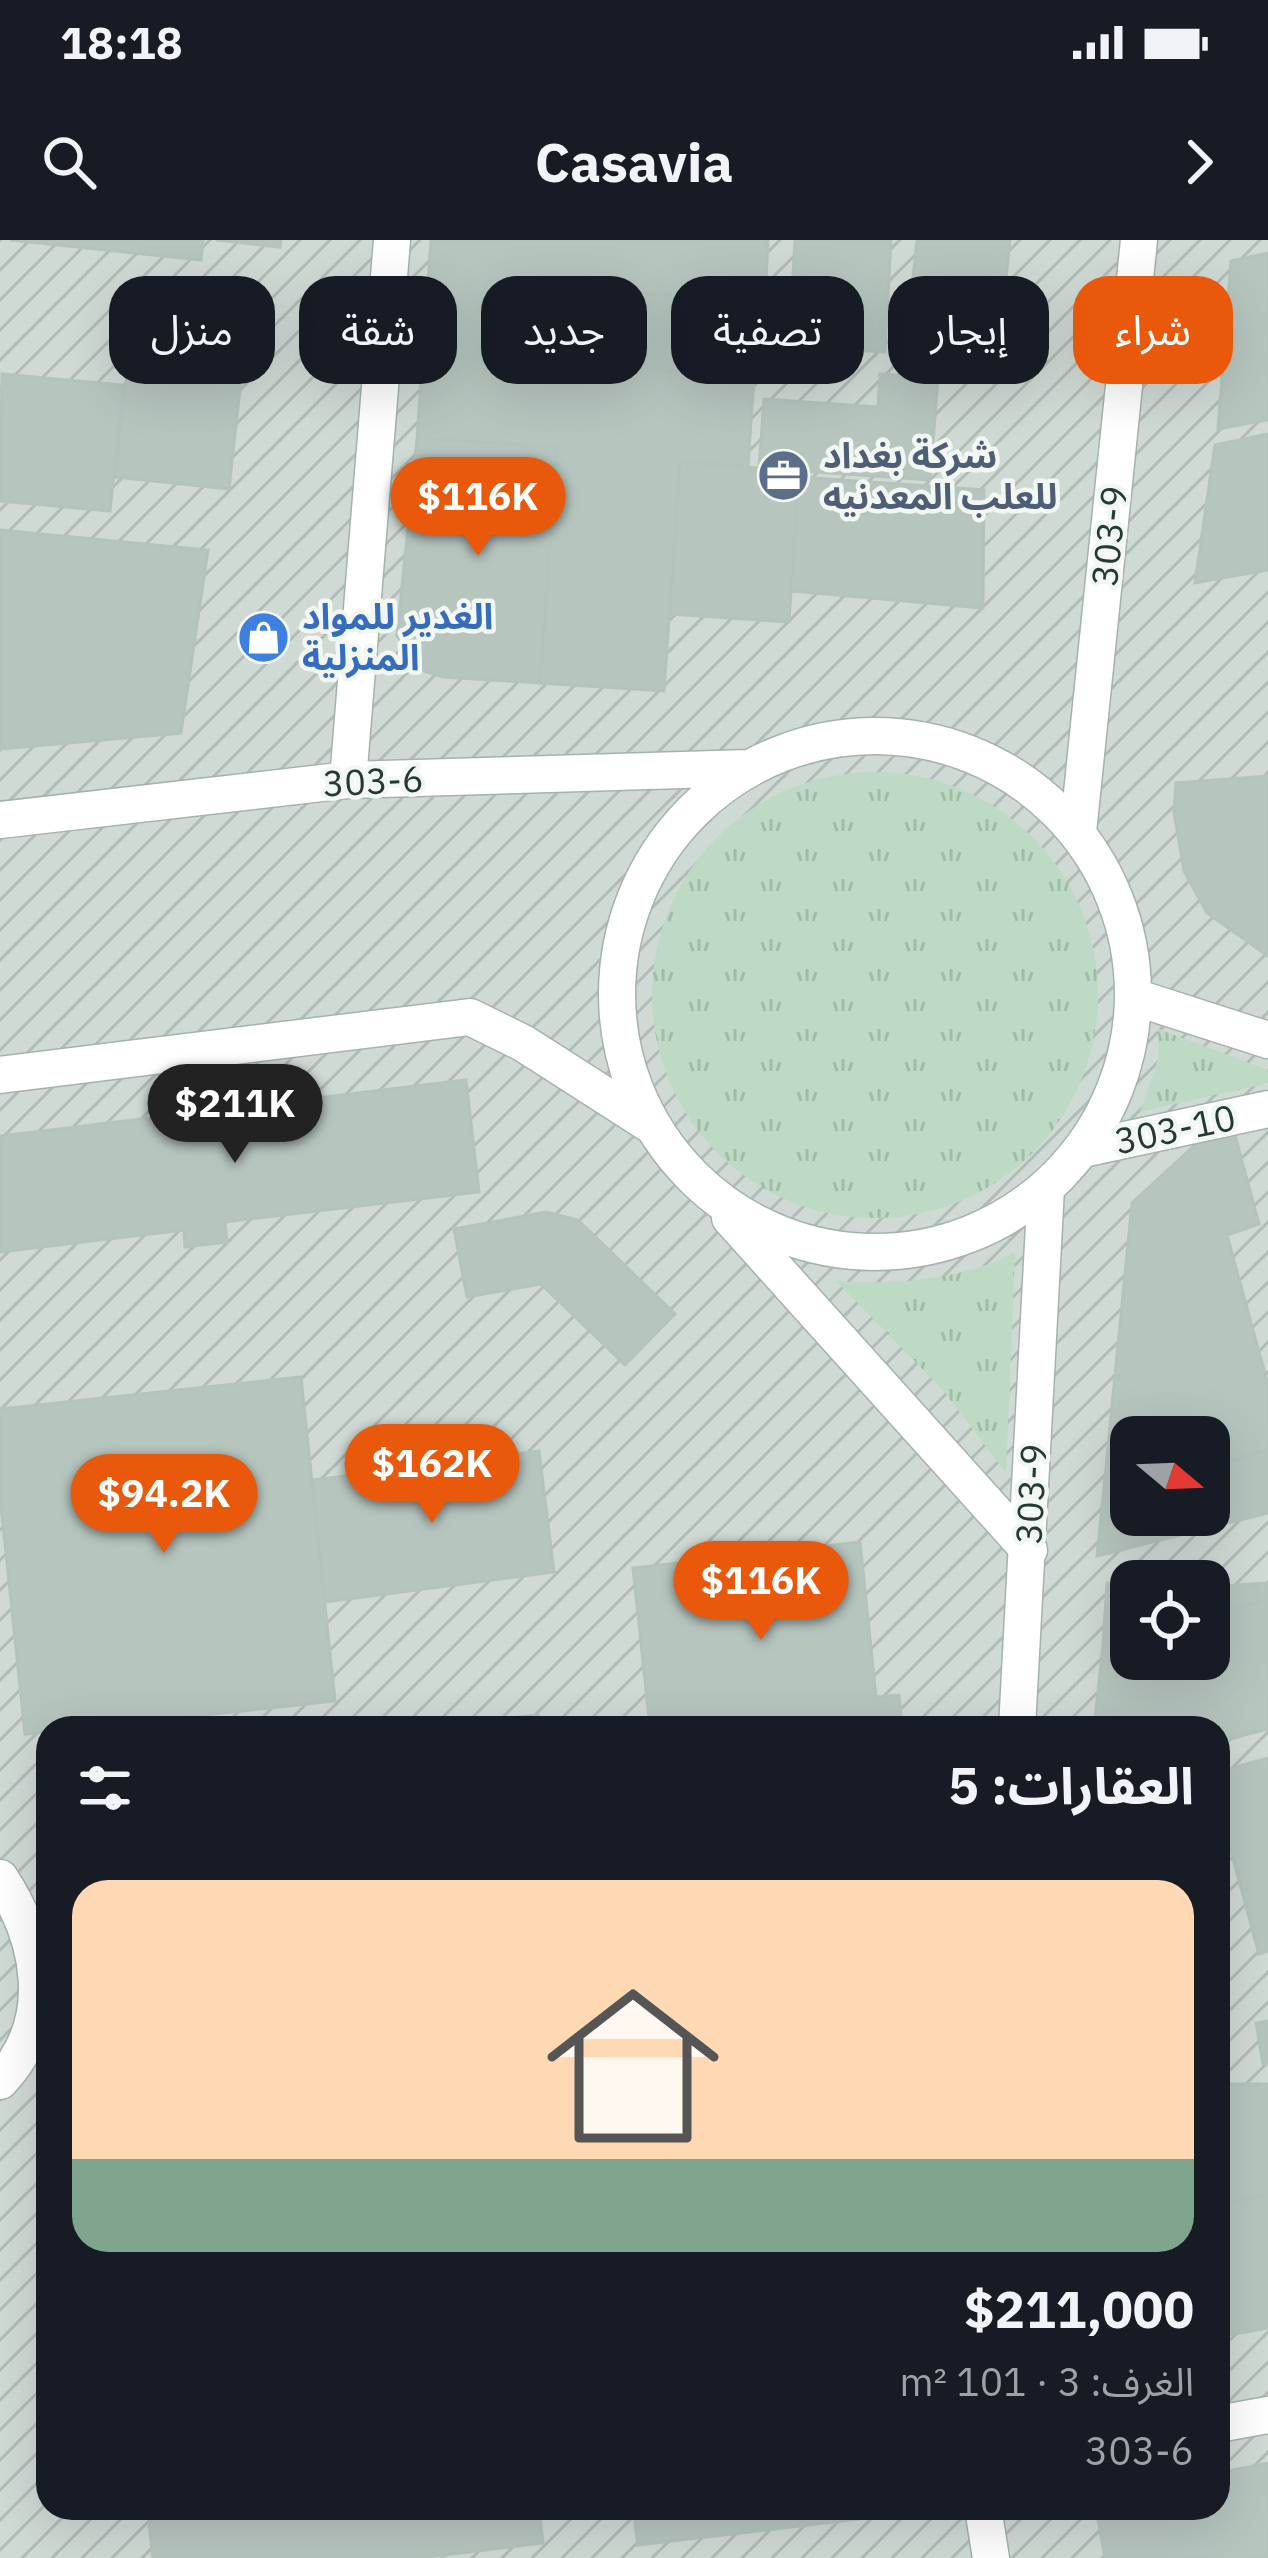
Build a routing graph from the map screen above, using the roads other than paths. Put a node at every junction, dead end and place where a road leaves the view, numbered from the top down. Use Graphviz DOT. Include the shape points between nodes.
graph roads {
  1 [pos="392,240"];
  2 [pos="1139,240"];
  3 [pos="748,768"];
  4 [pos="348,781"];
  5 [pos="0,820"];
  6 [pos="1078,832"];
  7 [pos="1134,997"];
  8 [pos="1268,1040"];
  9 [pos="0,1075"];
  10 [pos="1268,1108"];
  11 [pos="651,1125"];
  12 [pos="1083,1149"];
  13 [pos="703,1189"];
  14 [pos="1046,1189"];
  15 [pos="1029,1550"];
  16 [pos="1017,1716"];
  17 [pos="0,1878"];
  18 [pos="36,1960"];
  19 [pos="36,1994"];
  20 [pos="0,2080"];
  21 [pos="1268,2415"];
  22 [pos="1230,2422"];
  23 [pos="985,2520"];
  24 [pos="991,2558"];
  1 -- 4 [label="street"];
  2 -- 6 [label="street, 303-9"];
  3 -- 4 [label="street, 303-6"];
  3 -- 6 [label="street" via="816,741 889,734 960,748 1026,782"];
  3 -- 11 [label="street" via="683,819 639,888 617,967 622,1049"];
  4 -- 5 [label="street, 303-6"];
  6 -- 7 [label="street" via="1120,910"];
  7 -- 8 [label="street"];
  7 -- 12 [label="street" via="1120,1077"];
  9 -- 11 [label="street" via="470,1017"];
  10 -- 12 [label="street, 303-10"];
  11 -- 13 [label="street"];
  12 -- 14 [label="street"];
  13 -- 14 [label="street" via="766,1229 837,1251 912,1251 984,1230"];
  13 -- 15 [label="street"];
  14 -- 15 [label="street, 303-9"];
  15 -- 16 [label="street, 303-9"];
  17 -- 18 [label="street" via="26,1917"];
  19 -- 20 [label="street" via="34,2019"];
  21 -- 22 [label="street"];
  23 -- 24 [label="street"];
}
